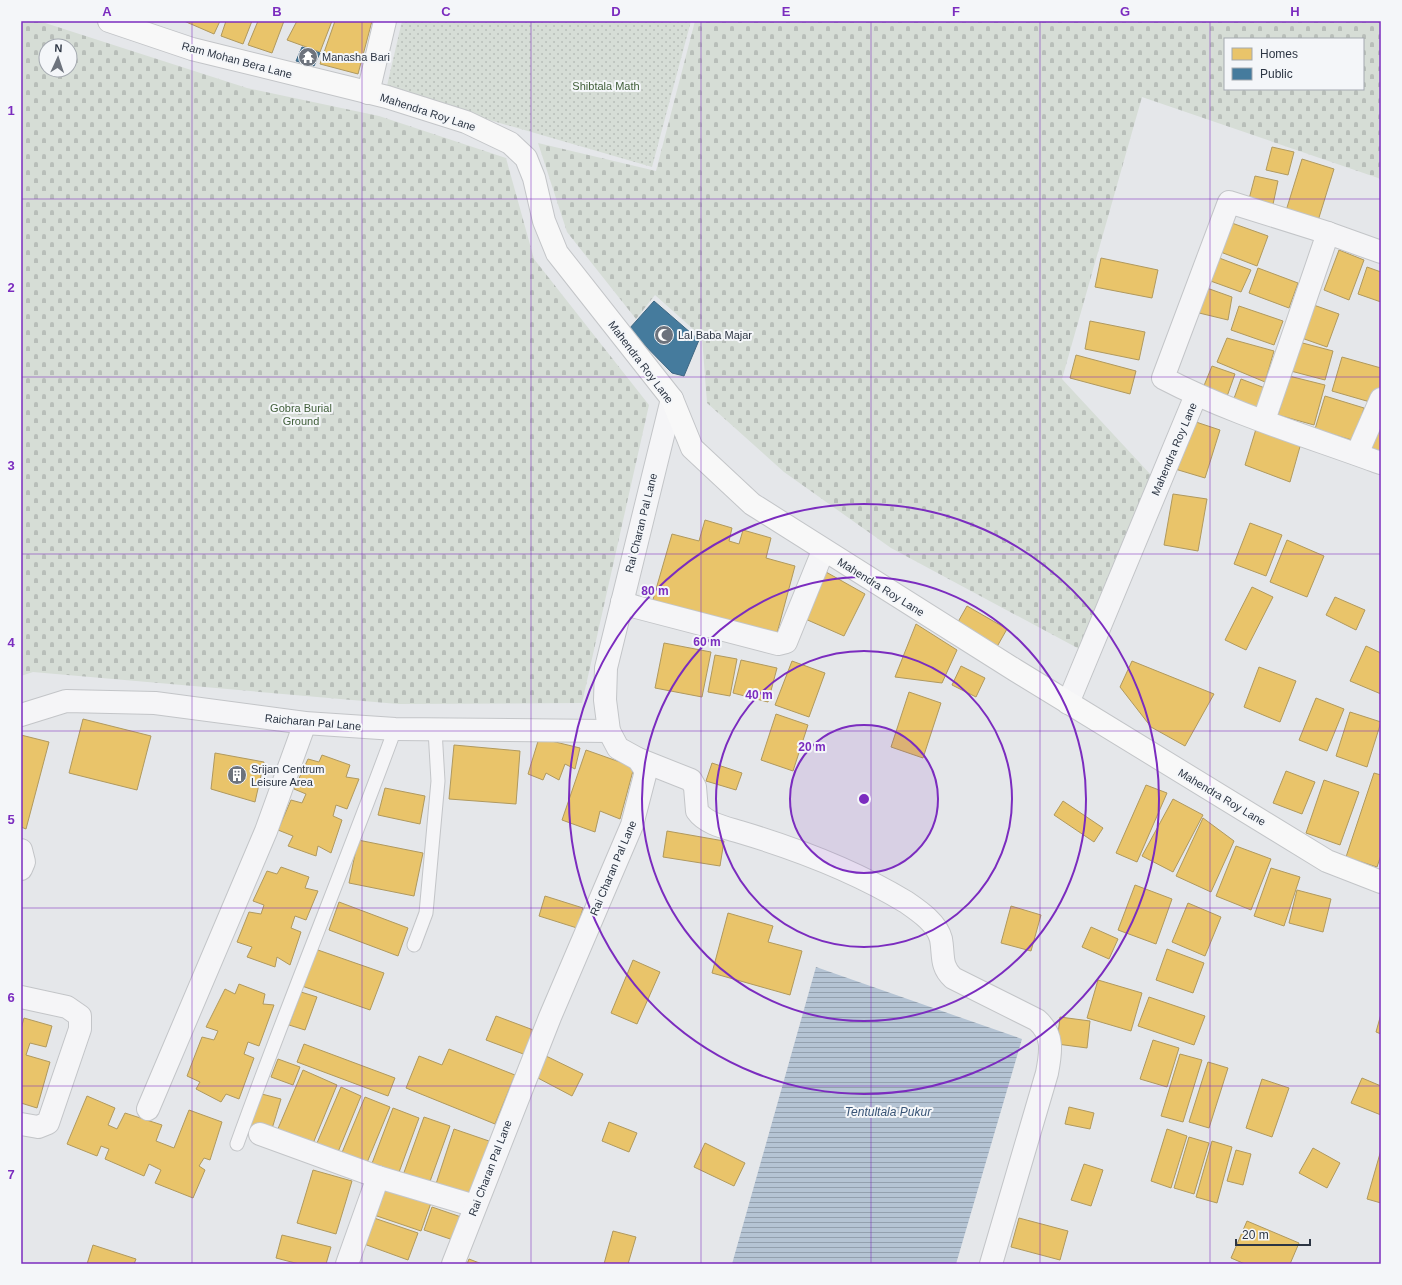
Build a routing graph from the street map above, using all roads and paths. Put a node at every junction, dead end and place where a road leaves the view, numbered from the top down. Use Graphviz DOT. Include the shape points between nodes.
graph roads {
  1 [pos="109,21"];
  2 [pos="385,21"];
  3 [pos="368,93"];
  4 [pos="1328,233"];
  5 [pos="1381,252"];
  6 [pos="1196,395"];
  7 [pos="672,399"];
  8 [pos="1381,399"];
  9 [pos="1264,420"];
  10 [pos="1357,454"];
  11 [pos="1381,462"];
  12 [pos="823,550"];
  13 [pos="622,602"];
  14 [pos="1068,703"];
  15 [pos="21,715"];
  16 [pos="305,723"];
  17 [pos="395,729"];
  18 [pos="435,730"];
  19 [pos="609,731"];
  20 [pos="638,759"];
  21 [pos="21,850"];
  22 [pos="21,868"];
  23 [pos="1381,882"];
  24 [pos="414,945"];
  25 [pos="21,997"];
  26 [pos="148,1109"];
  27 [pos="21,1124"];
  28 [pos="260,1134"];
  29 [pos="237,1144"];
  30 [pos="378,1177"];
  31 [pos="475,1206"];
  32 [pos="347,1264"];
  33 [pos="453,1264"];
  34 [pos="991,1264"];
  1 -- 3 [label="street, Ram Mohan Bera Lane" via="192,49"];
  2 -- 3 [label="street"];
  3 -- 7 [label="street, Mahendra Roy Lane" via="466,122 510,143 526,158 534,178 544,222 557,253"];
  4 -- 5 [label="street, Mahendra Roy Lane"];
  4 -- 6 [label="street, Mahendra Roy Lane" via="1229,202 1163,378"];
  4 -- 9 [label="street"];
  6 -- 9 [label="street, Mahendra Roy Lane"];
  6 -- 14 [label="street, Mahendra Roy Lane"];
  7 -- 12 [label="street, Mahendra Roy Lane" via="692,448 752,504"];
  7 -- 13 [label="street, Rai Charan Pal Lane"];
  8 -- 10 [label="street"];
  9 -- 10 [label="street, Mahendra Roy Lane"];
  10 -- 11 [label="street, Mahendra Roy Lane"];
  12 -- 13 [label="street" via="786,642 778,644"];
  12 -- 14 [label="street, Mahendra Roy Lane"];
  13 -- 19 [label="street, Rai Charan Pal Lane" via="606,668 605,700"];
  14 -- 23 [label="street, Mahendra Roy Lane" via="1327,861"];
  15 -- 16 [label="street, Raicharan Pal Lane" via="66,701 155,704"];
  16 -- 17 [label="street, Raicharan Pal Lane"];
  16 -- 26 [label="street" via="266,831"];
  17 -- 18 [label="street, Raicharan Pal Lane"];
  17 -- 29 [label="lane"];
  18 -- 19 [label="street, Raicharan Pal Lane"];
  18 -- 24 [label="lane" via="438,781 426,913"];
  19 -- 20 [label="street, Rai Charan Pal Lane" via="618,748"];
  20 -- 31 [label="street, Rai Charan Pal Lane" via="646,771 632,825 550,1016"];
  20 -- 34 [label="street" via="691,780 695,787 697,811 705,819 809,856 905,902 928,918 936,929 940,939 943,965 952,978 1043,1025 1050,1041 1051,1052 1047,1073"];
  21 -- 22 [label="street" via="24,862"];
  25 -- 27 [label="street" via="67,1007 80,1016 80,1029 48,1122 38,1127"];
  28 -- 30 [label="street"];
  30 -- 31 [label="street"];
  30 -- 32 [label="street"];
  31 -- 33 [label="street, Rai Charan Pal Lane"];
}
